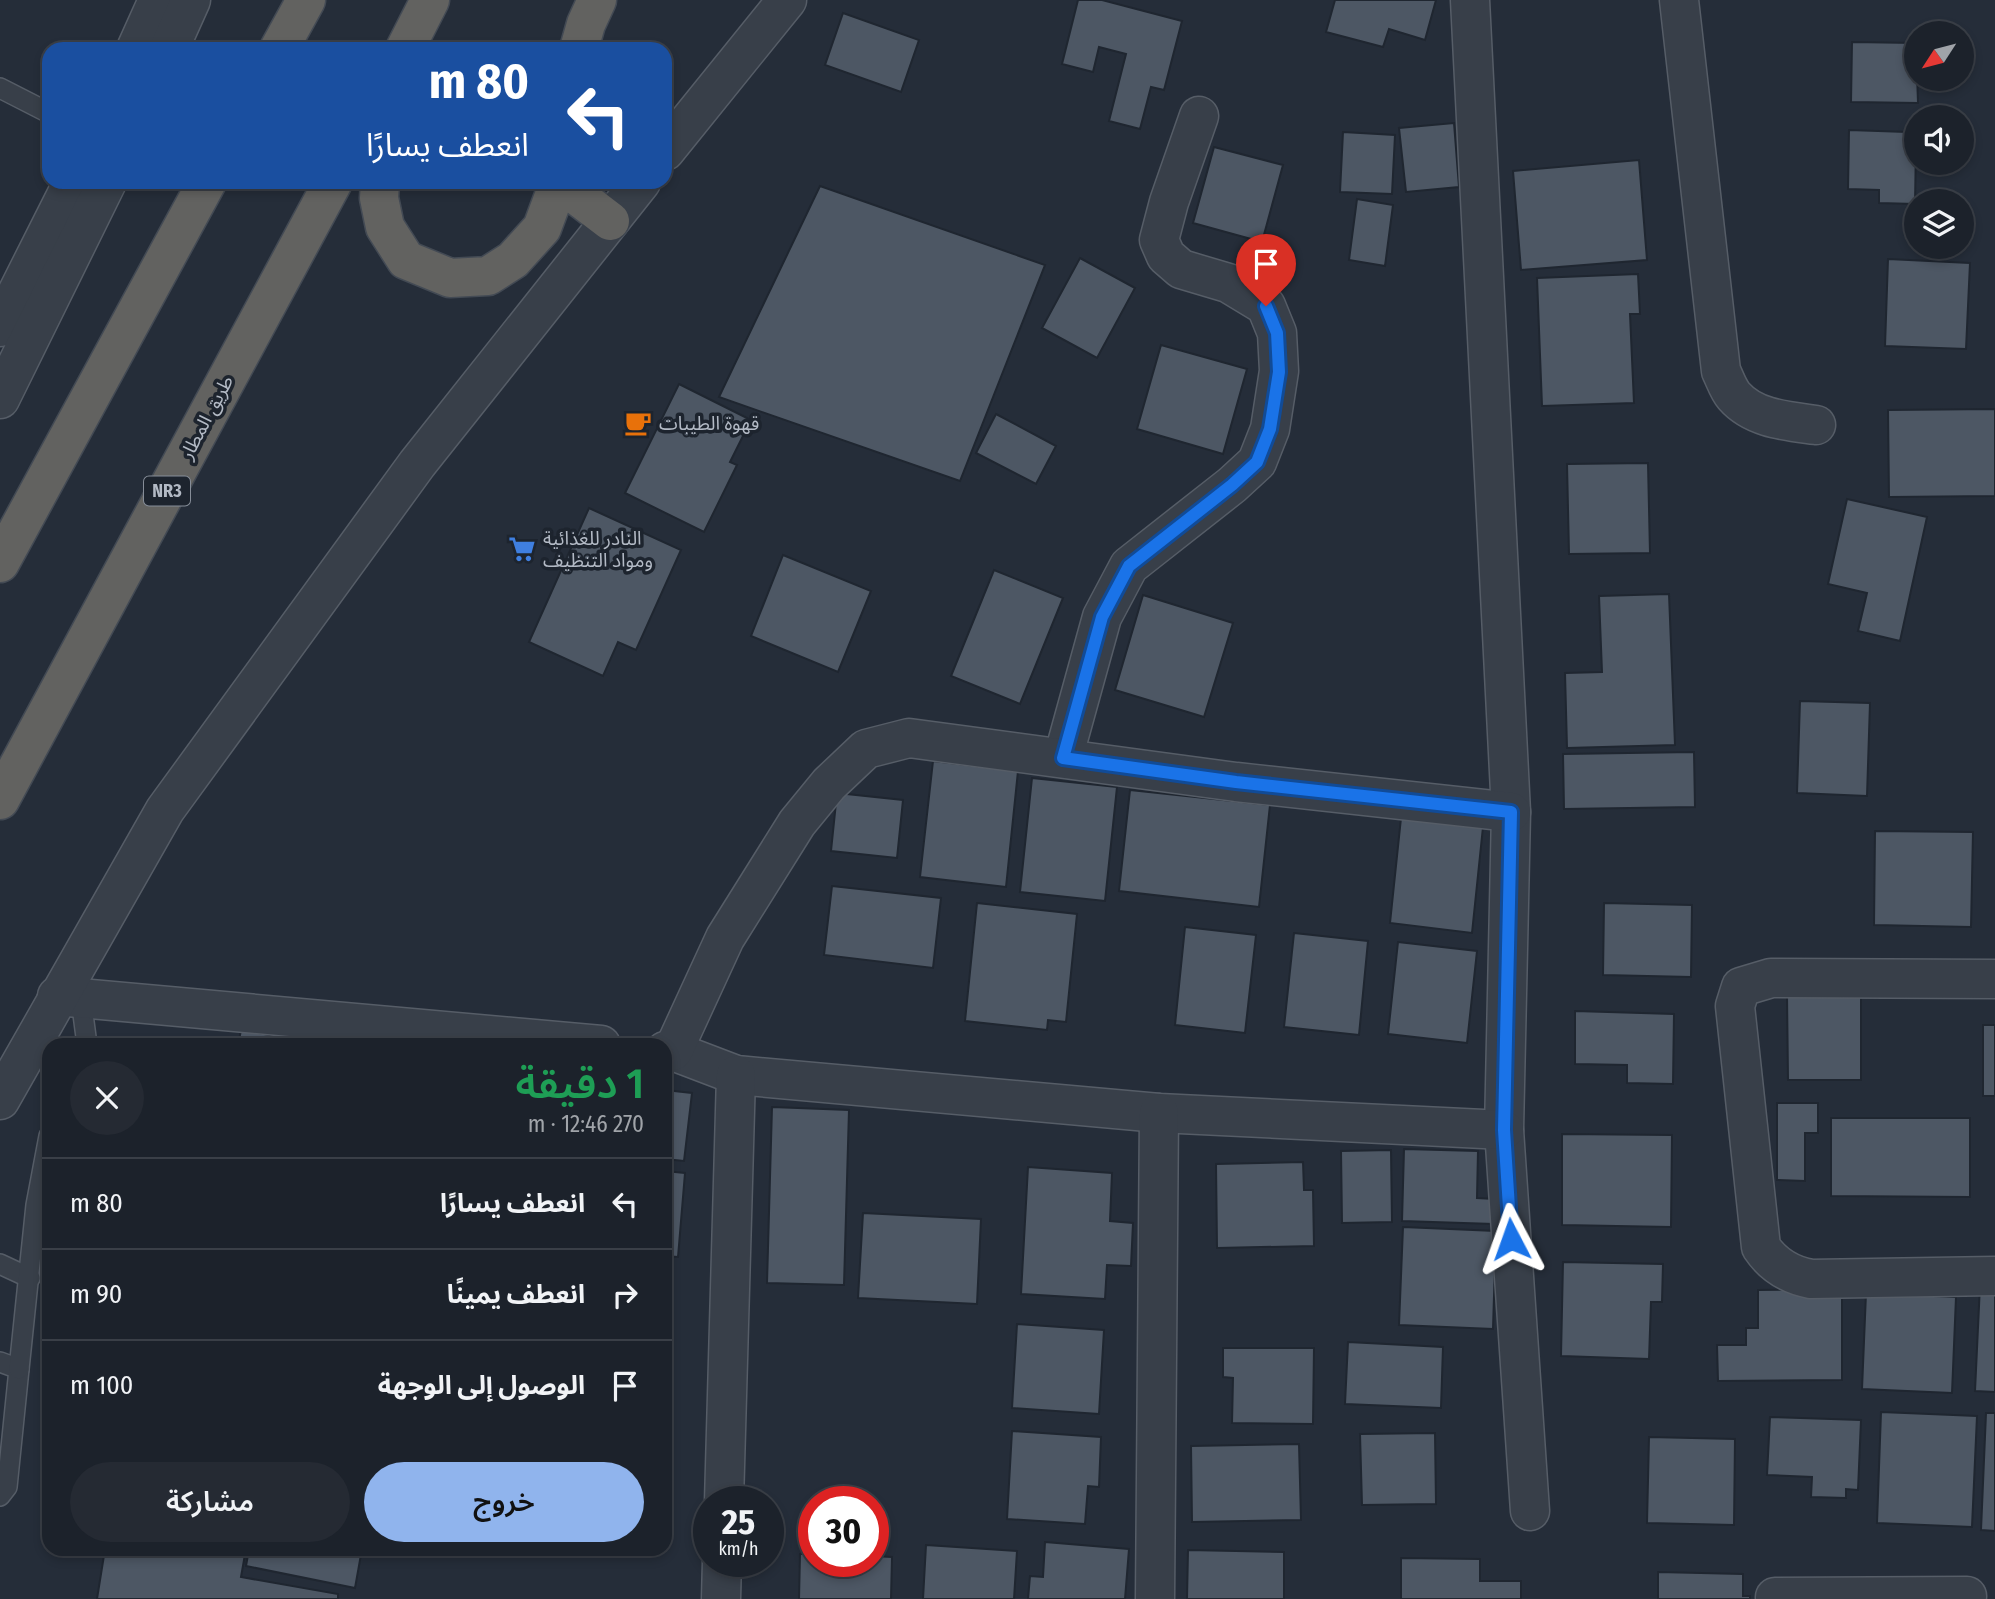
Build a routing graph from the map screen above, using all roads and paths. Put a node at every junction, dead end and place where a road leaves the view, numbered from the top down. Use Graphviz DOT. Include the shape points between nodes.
graph roads {
  1 [pos="158,0"];
  2 [pos="191,0"];
  3 [pos="306,0"];
  4 [pos="597,0"];
  5 [pos="787,0"];
  6 [pos="1470,0"];
  7 [pos="1679,0"];
  8 [pos="139,42"];
  9 [pos="172,42"];
  10 [pos="283,42"];
  11 [pos="581,42"];
  12 [pos="0,88"];
  13 [pos="42,109"];
  14 [pos="1199,117"];
  15 [pos="672,142"];
  16 [pos="70,189"];
  17 [pos="104,189"];
  18 [pos="203,189"];
  19 [pos="329,189"];
  20 [pos="380,189"];
  21 [pos="556,189"];
  22 [pos="568,189"];
  23 [pos="635,189"];
  24 [pos="610,221"];
  25 [pos="0,327"];
  26 [pos="0,399"];
  27 [pos="1815,425"];
  28 [pos="0,563"];
  29 [pos="1063,758"];
  30 [pos="0,800"];
  31 [pos="1511,812"];
  32 [pos="1995,979"];
  33 [pos="69,998"];
  34 [pos="359,1034"];
  35 [pos="86,1038"];
  36 [pos="447,1038"];
  37 [pos="672,1045"];
  38 [pos="672,1052"];
  39 [pos="736,1075"];
  40 [pos="0,1100"];
  41 [pos="1159,1113"];
  42 [pos="1504,1130"];
  43 [pos="42,1173"];
  44 [pos="0,1264"];
  45 [pos="1995,1276"];
  46 [pos="30,1278"];
  47 [pos="0,1362"];
  48 [pos="19,1368"];
  49 [pos="724,1486"];
  50 [pos="0,1496"];
  51 [pos="1530,1511"];
  52 [pos="722,1577"];
  53 [pos="1775,1597"];
  54 [pos="1977,1597"];
  55 [pos="721,1599"];
  56 [pos="1155,1599"];
  1 -- 8 [label="street"];
  2 -- 9 [label="street"];
  3 -- 10 [label="highway"];
  4 -- 11 [label="highway"];
  5 -- 15 [label="street"];
  6 -- 31 [label="street"];
  7 -- 27 [label="street" via="1721,371 1732,395 1751,410 1777,420"];
  12 -- 13 [label="lane"];
  14 -- 29 [label="street" via="1159,240 1166,256 1181,269 1228,283 1266,306 1277,333 1279,372 1270,429 1257,462 1129,566 1102,617"];
  16 -- 25 [label="street"];
  17 -- 26 [label="street"];
  18 -- 28 [label="highway"];
  19 -- 30 [label="highway, طريق المطار / NR3"];
  20 -- 21 [label="highway" via="385,227 406,260 450,278 488,276 513,260 542,228"];
  22 -- 24 [label="highway"];
  23 -- 24 [label="street"];
  24 -- 33 [label="street" via="417,464 165,810"];
  29 -- 31 [label="street"];
  29 -- 37 [label="street" via="909,738 866,749 797,823 725,938"];
  31 -- 42 [label="street"];
  32 -- 45 [label="street" via="1771,978 1741,987 1735,1006 1761,1247 1769,1259 1794,1276 1811,1279"];
  33 -- 34 [label="street"];
  33 -- 35 [label="lane"];
  33 -- 40 [label="street"];
  34 -- 36 [label="street"];
  38 -- 39 [label="street"];
  39 -- 41 [label="street"];
  39 -- 49 [label="street"];
  41 -- 42 [label="street"];
  41 -- 56 [label="street"];
  42 -- 51 [label="street"];
  43 -- 46 [label="lane"];
  44 -- 46 [label="lane"];
  46 -- 48 [label="lane"];
  47 -- 48 [label="lane"];
  48 -- 50 [label="lane" via="7,1487"];
  52 -- 55 [label="street"];
  53 -- 54 [label="street"];
}
